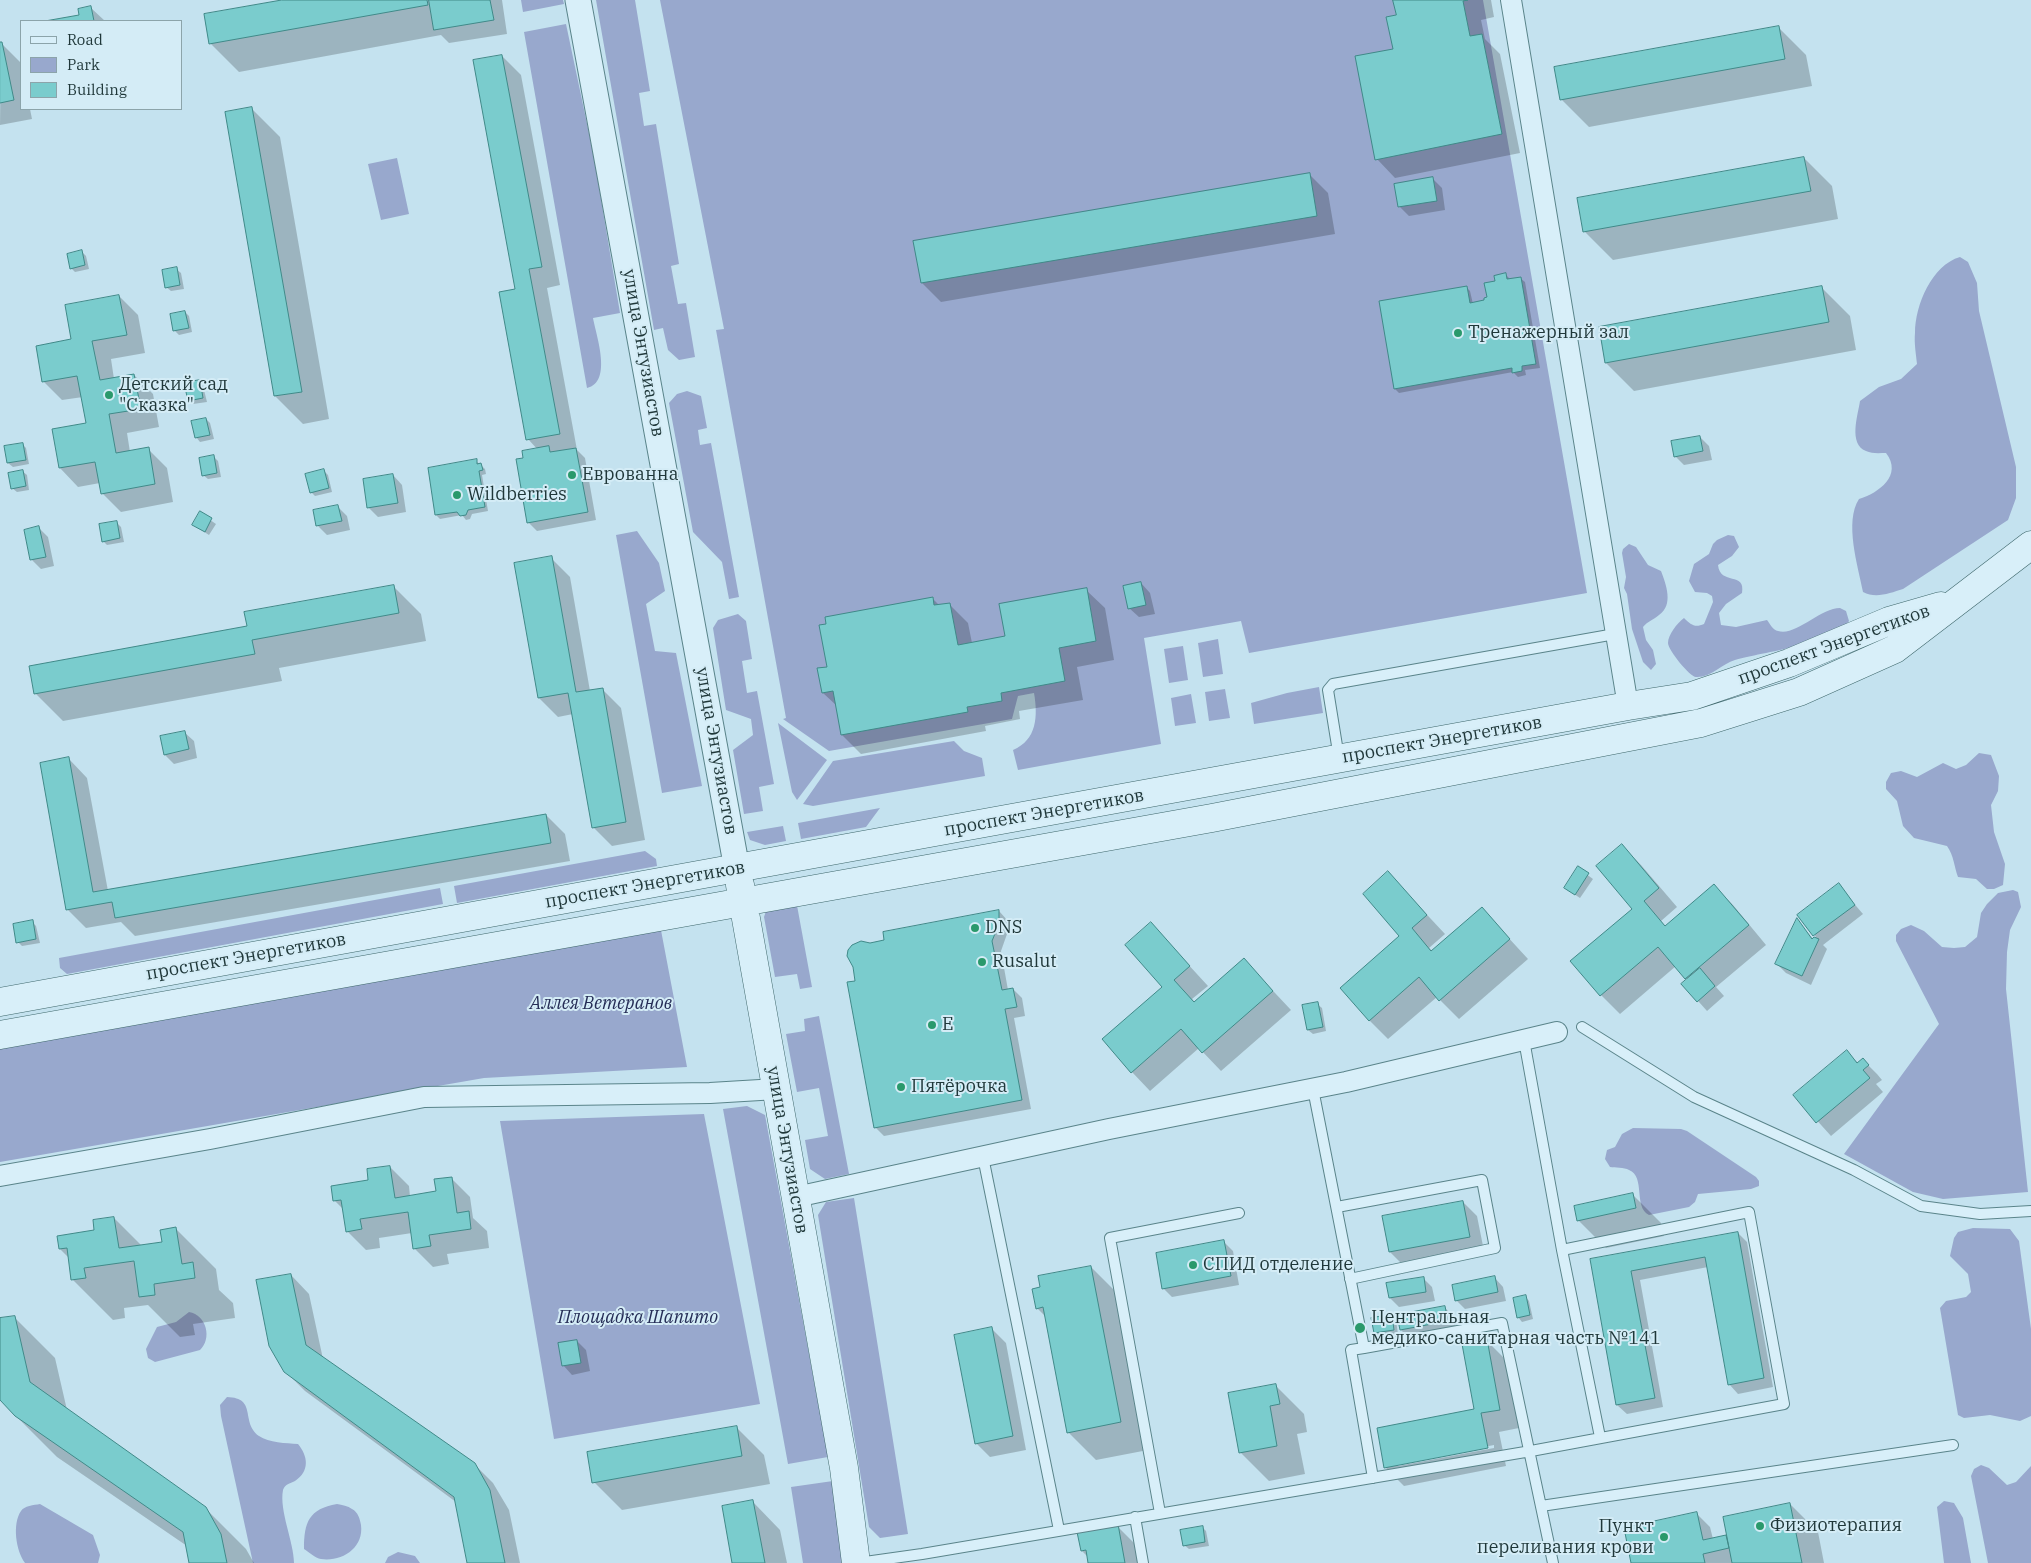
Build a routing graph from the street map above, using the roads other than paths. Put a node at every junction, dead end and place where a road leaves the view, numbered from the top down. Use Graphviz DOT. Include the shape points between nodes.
graph roads {
  1 [pos="578,0"];
  2 [pos="1511,0"];
  3 [pos="2031,545"];
  4 [pos="1954,602"];
  5 [pos="1615,634"];
  6 [pos="1692,696"];
  7 [pos="1628,706"];
  8 [pos="1701,723"];
  9 [pos="1443,739"];
  10 [pos="1339,759"];
  11 [pos="1449,772"];
  12 [pos="1202,784"];
  13 [pos="1344,792"];
  14 [pos="1212,818"];
  15 [pos="737,869"];
  16 [pos="743,902"];
  17 [pos="0,1002"];
  18 [pos="1582,1027"];
  19 [pos="1557,1032"];
  20 [pos="0,1035"];
  21 [pos="1524,1040"];
  22 [pos="1313,1089"];
  23 [pos="777,1090"];
  24 [pos="984,1157"];
  25 [pos="0,1176"];
  26 [pos="796,1197"];
  27 [pos="1337,1207"];
  28 [pos="2031,1211"];
  29 [pos="1239,1213"];
  30 [pos="1562,1250"];
  31 [pos="1350,1279"];
  32 [pos="1364,1348"];
  33 [pos="1600,1437"];
  34 [pos="1953,1445"];
  35 [pos="1531,1451"];
  36 [pos="1373,1478"];
  37 [pos="1541,1506"];
  38 [pos="1160,1513"];
  39 [pos="1135,1517"];
  40 [pos="1059,1530"];
  41 [pos="857,1563"];
  42 [pos="1143,1563"];
  43 [pos="1553,1563"];
  1 -- 15 [label="street, улица Энтузиастов"];
  2 -- 5 [label="street"];
  3 -- 4 [label="main road"];
  4 -- 6 [label="main road, проспект Энергетиков" via="1889,622 1788,663"];
  4 -- 8 [label="main road, проспект Энергетиков" via="1895,650 1799,692"];
  5 -- 7 [label="street"];
  5 -- 10 [label="lane" via="1333,684 1328,690"];
  6 -- 7 [label="main road, проспект Энергетиков"];
  6 -- 8 [label="main road"];
  7 -- 9 [label="main road, проспект Энергетиков"];
  8 -- 11 [label="main road, проспект Энергетиков"];
  9 -- 10 [label="main road, проспект Энергетиков"];
  9 -- 11 [label="main road"];
  10 -- 12 [label="main road, проспект Энергетиков"];
  10 -- 13 [label="main road"];
  11 -- 13 [label="main road, проспект Энергетиков"];
  12 -- 14 [label="main road"];
  12 -- 15 [label="main road, проспект Энергетиков"];
  13 -- 14 [label="main road, проспект Энергетиков"];
  14 -- 16 [label="main road, проспект Энергетиков"];
  15 -- 16 [label="main road, улица Энтузиастов"];
  15 -- 17 [label="main road, проспект Энергетиков"];
  16 -- 20 [label="main road, проспект Энергетиков"];
  16 -- 23 [label="main road, улица Энтузиастов"];
  18 -- 28 [label="lane" via="1694,1097 1854,1170 1920,1206 1980,1214"];
  19 -- 21 [label="street"];
  21 -- 22 [label="street"];
  21 -- 30 [label="lane"];
  22 -- 24 [label="street"];
  22 -- 27 [label="lane"];
  23 -- 25 [label="street" via="424,1097"];
  23 -- 26 [label="main road, улица Энтузиастов"];
  24 -- 26 [label="street"];
  24 -- 40 [label="lane"];
  26 -- 41 [label="main road, улица Энтузиастов" via="844,1468"];
  27 -- 31 [label="lane"];
  27 -- 31 [label="lane" via="1482,1180 1495,1248"];
  29 -- 38 [label="lane" via="1110,1238"];
  30 -- 33 [label="lane"];
  30 -- 33 [label="lane" via="1749,1212 1784,1404"];
  31 -- 32 [label="lane"];
  32 -- 35 [label="lane" via="1502,1323"];
  32 -- 36 [label="lane" via="1351,1350"];
  33 -- 35 [label="lane"];
  34 -- 37 [label="lane"];
  35 -- 36 [label="lane"];
  35 -- 37 [label="lane"];
  36 -- 38 [label="lane"];
  37 -- 43 [label="lane"];
  38 -- 39 [label="lane"];
  39 -- 40 [label="lane"];
  39 -- 42 [label="lane"];
  40 -- 41 [label="lane"];
}
